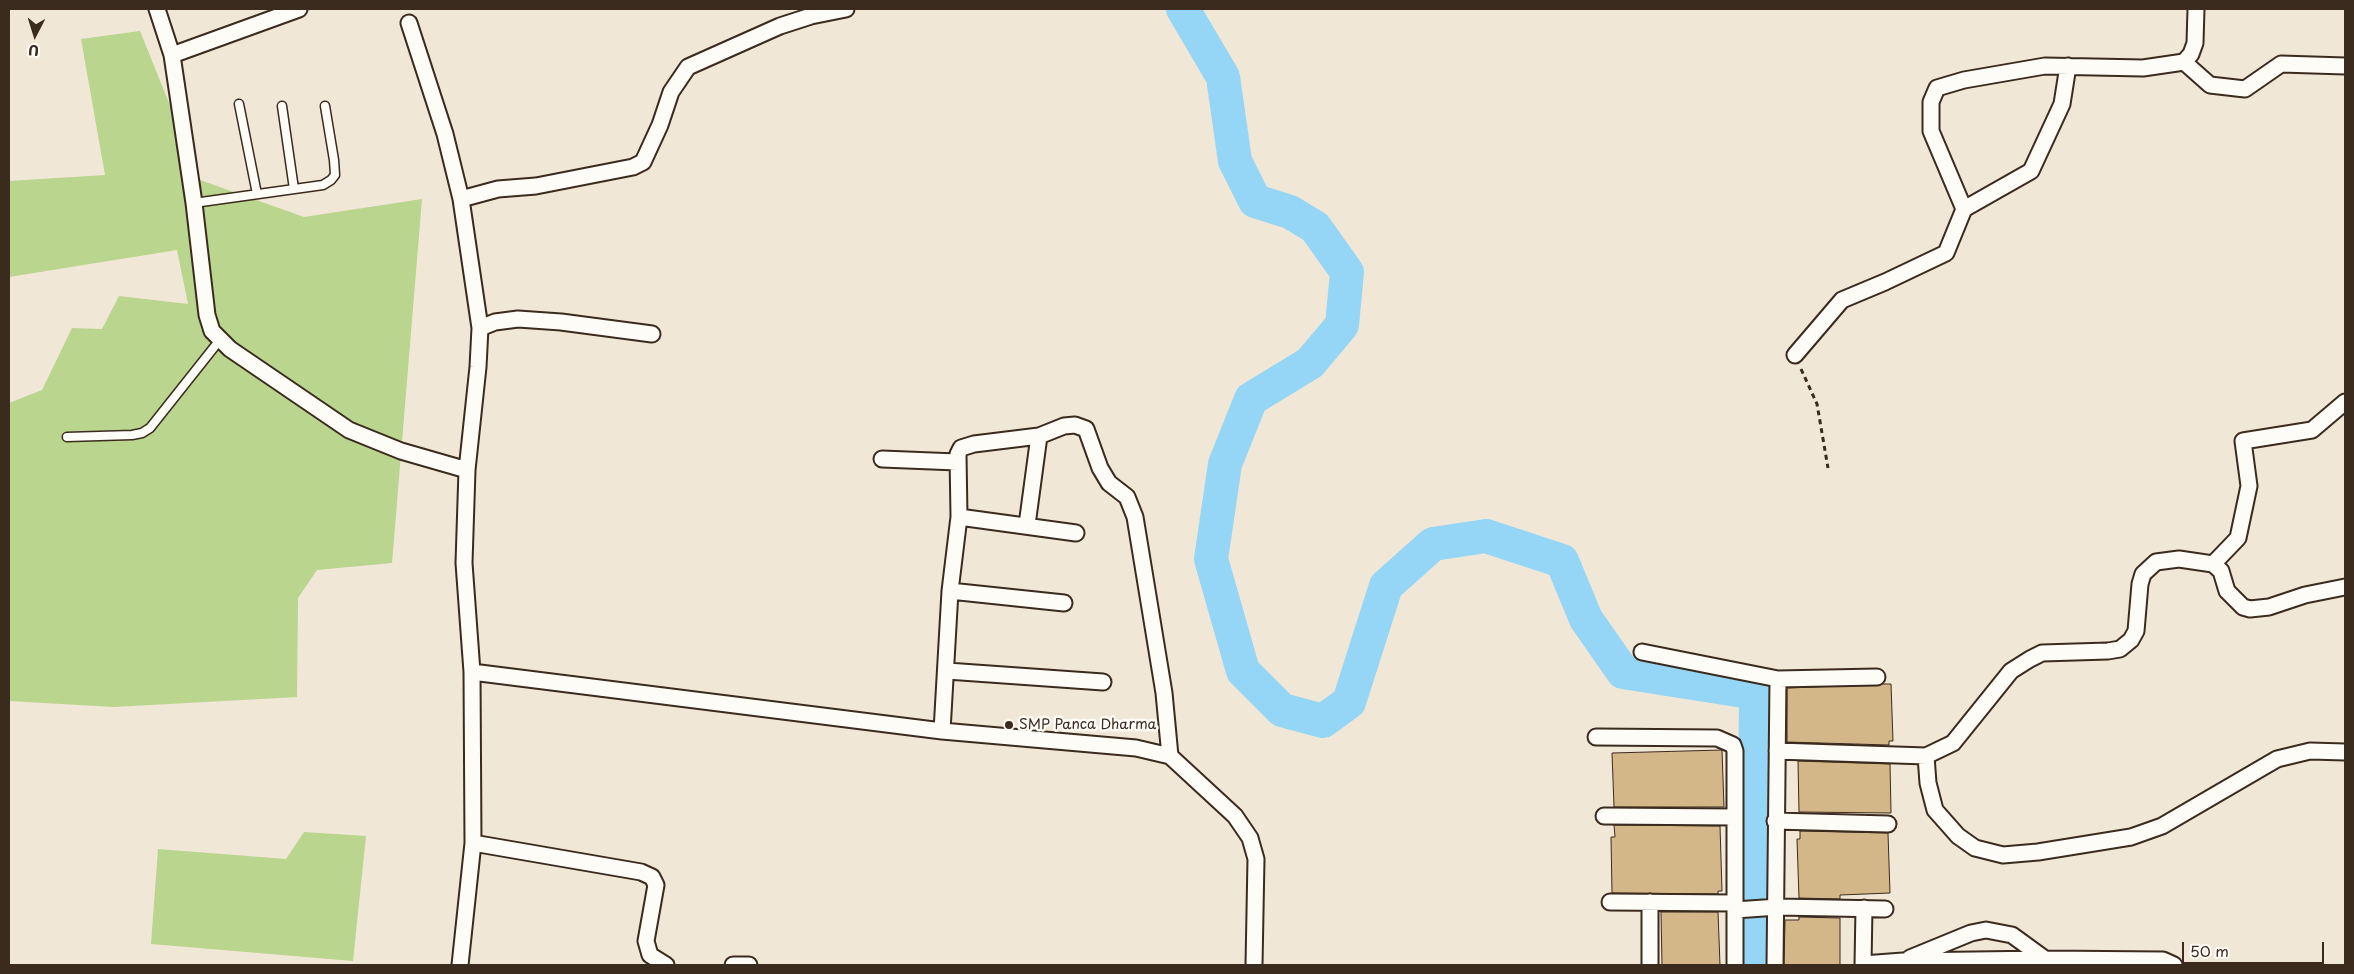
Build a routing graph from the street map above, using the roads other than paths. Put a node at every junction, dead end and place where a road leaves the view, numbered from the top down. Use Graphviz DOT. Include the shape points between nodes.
graph roads {
  1 [pos="156,9"];
  2 [pos="299,9"];
  3 [pos="846,9"];
  4 [pos="2196,9"];
  5 [pos="409,23"];
  6 [pos="172,55"];
  7 [pos="2184,62"];
  8 [pos="2068,66"];
  9 [pos="2345,66"];
  10 [pos="239,104"];
  11 [pos="282,106"];
  12 [pos="325,106"];
  13 [pos="294,189"];
  14 [pos="257,194"];
  15 [pos="461,199"];
  16 [pos="194,203"];
  17 [pos="1964,209"];
  18 [pos="480,328"];
  19 [pos="652,334"];
  20 [pos="219,341"];
  21 [pos="1795,355"];
  22 [pos="2345,402"];
  23 [pos="1039,436"];
  24 [pos="68,437"];
  25 [pos="882,459"];
  26 [pos="957,462"];
  27 [pos="466,470"];
  28 [pos="959,517"];
  29 [pos="1027,526"];
  30 [pos="1076,533"];
  31 [pos="2213,564"];
  32 [pos="2345,587"];
  33 [pos="950,591"];
  34 [pos="1064,602"];
  35 [pos="1642,652"];
  36 [pos="947,671"];
  37 [pos="472,672"];
  38 [pos="1877,677"];
  39 [pos="1778,679"];
  40 [pos="1103,682"];
  41 [pos="942,731"];
  42 [pos="1596,736"];
  43 [pos="1777,751"];
  44 [pos="2345,752"];
  45 [pos="1170,756"];
  46 [pos="1926,756"];
  47 [pos="1604,816"];
  48 [pos="1735,817"];
  49 [pos="1775,821"];
  50 [pos="1888,824"];
  51 [pos="473,843"];
  52 [pos="1610,902"];
  53 [pos="1650,902"];
  54 [pos="1736,907"];
  55 [pos="1771,908"];
  56 [pos="1864,908"];
  57 [pos="1885,910"];
  58 [pos="2045,959"];
  59 [pos="1903,960"];
  60 [pos="1863,964"];
  61 [pos="460,965"];
  62 [pos="666,965"];
  63 [pos="733,965"];
  64 [pos="749,965"];
  65 [pos="1254,965"];
  66 [pos="1650,965"];
  67 [pos="1735,965"];
  68 [pos="1775,965"];
  69 [pos="2174,965"];
  1 -- 6 [label="street"];
  2 -- 6 [label="street"];
  3 -- 15 [label="street" via="780,26 688,67 670,92 650,151 638,165 536,186 498,188"];
  4 -- 7 [label="street" via="2195,43"];
  5 -- 15 [label="street" via="445,134"];
  6 -- 16 [label="street"];
  7 -- 8 [label="street" via="2143,68"];
  7 -- 9 [label="street" via="2210,85 2245,89 2281,64"];
  8 -- 17 [label="street" via="2062,104 2031,171"];
  8 -- 17 [label="street" via="1964,80 1937,88 1931,102 1931,131"];
  10 -- 14 [label="lane"];
  11 -- 13 [label="lane"];
  12 -- 13 [label="lane" via="334,175 322,185"];
  13 -- 14 [label="lane"];
  14 -- 16 [label="lane"];
  15 -- 18 [label="street"];
  16 -- 20 [label="street" via="208,315 212,331"];
  17 -- 21 [label="street" via="1946,252 1842,300"];
  18 -- 19 [label="street" via="518,319"];
  18 -- 27 [label="street"];
  20 -- 24 [label="lane" via="150,428 142,433"];
  20 -- 27 [label="street" via="349,430 401,451"];
  22 -- 31 [label="street" via="2312,430 2243,441 2249,486 2238,538"];
  23 -- 26 [label="street" via="961,448"];
  23 -- 29 [label="street"];
  23 -- 45 [label="street" via="1064,426 1086,429 1109,483 1127,496 1135,518 1164,693"];
  25 -- 26 [label="street"];
  26 -- 28 [label="street"];
  27 -- 37 [label="street" via="464,563"];
  28 -- 29 [label="street"];
  28 -- 33 [label="street"];
  29 -- 30 [label="street"];
  31 -- 32 [label="street" via="2221,571 2227,590 2242,607 2250,609"];
  31 -- 46 [label="street" via="2180,559 2156,562 2143,574 2136,631 2131,640 2120,649 2042,653 2030,658 2011,672 1953,743"];
  33 -- 34 [label="street"];
  33 -- 36 [label="street"];
  35 -- 39 [label="street"];
  36 -- 40 [label="street"];
  36 -- 41 [label="street"];
  37 -- 41 [label="street"];
  37 -- 51 [label="street"];
  38 -- 39 [label="street"];
  39 -- 43 [label="street"];
  41 -- 45 [label="street" via="1136,748"];
  42 -- 48 [label="street" via="1726,740 1735,751"];
  43 -- 46 [label="street"];
  43 -- 49 [label="street"];
  44 -- 46 [label="street" via="2310,750 2277,759 2162,826 2131,837 2003,855 1974,848 1958,836 1935,810"];
  45 -- 65 [label="street" via="1235,816 1250,838 1256,858"];
  47 -- 48 [label="street"];
  48 -- 54 [label="street"];
  49 -- 50 [label="street"];
  49 -- 55 [label="street"];
  51 -- 61 [label="street"];
  51 -- 62 [label="street" via="641,872 652,877 656,885 646,941 650,955"];
  52 -- 53 [label="street"];
  53 -- 54 [label="street"];
  53 -- 66 [label="street"];
  54 -- 55 [label="street"];
  54 -- 67 [label="street"];
  55 -- 56 [label="street"];
  55 -- 68 [label="street"];
  56 -- 57 [label="street"];
  56 -- 60 [label="street"];
  58 -- 59 [label="street"];
  58 -- 59 [label="street" via="2012,935 1986,930 1970,933"];
  58 -- 69 [label="street" via="2163,960"];
  59 -- 60 [label="street"];
  63 -- 64 [label="street"];
}
